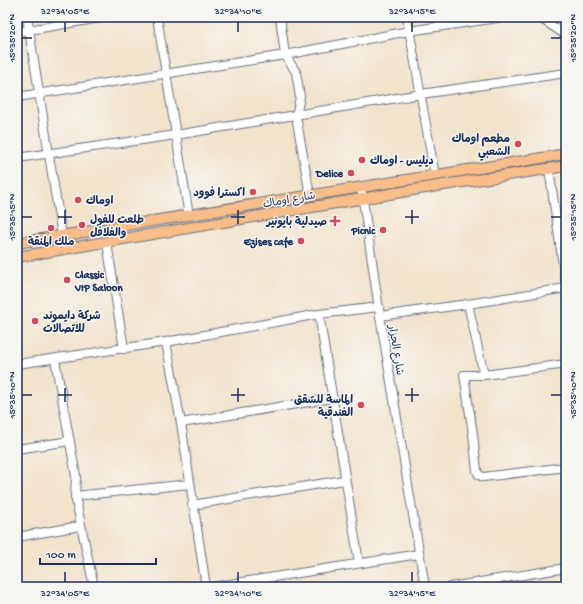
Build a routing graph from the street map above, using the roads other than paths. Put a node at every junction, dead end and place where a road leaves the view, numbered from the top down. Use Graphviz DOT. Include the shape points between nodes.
graph roads {
  1 [pos="27,17"];
  2 [pos="106,17"];
  3 [pos="156,17"];
  4 [pos="280,17"];
  5 [pos="408,17"];
  6 [pos="504,17"];
  7 [pos="535,17"];
  8 [pos="29,30"];
  9 [pos="410,31"];
  10 [pos="17,32"];
  11 [pos="566,35"];
  12 [pos="286,55"];
  13 [pos="566,73"];
  14 [pos="165,74"];
  15 [pos="40,94"];
  16 [pos="421,94"];
  17 [pos="17,97"];
  18 [pos="296,116"];
  19 [pos="176,135"];
  20 [pos="49,154"];
  21 [pos="566,154"];
  22 [pos="17,158"];
  23 [pos="566,166"];
  24 [pos="549,169"];
  25 [pos="435,176"];
  26 [pos="362,187"];
  27 [pos="310,195"];
  28 [pos="363,199"];
  29 [pos="189,216"];
  30 [pos="62,236"];
  31 [pos="17,243"];
  32 [pos="107,243"];
  33 [pos="17,257"];
  34 [pos="566,285"];
  35 [pos="566,288"];
  36 [pos="468,304"];
  37 [pos="379,307"];
  38 [pos="319,314"];
  39 [pos="380,316"];
  40 [pos="166,342"];
  41 [pos="124,349"];
  42 [pos="56,359"];
  43 [pos="17,364"];
  44 [pos="566,364"];
  45 [pos="484,375"];
  46 [pos="333,398"];
  47 [pos="181,423"];
  48 [pos="70,441"];
  49 [pos="17,449"];
  50 [pos="566,467"];
  51 [pos="344,480"];
  52 [pos="190,484"];
  53 [pos="75,496"];
  54 [pos="192,505"];
  55 [pos="80,526"];
  56 [pos="17,537"];
  57 [pos="419,554"];
  58 [pos="359,564"];
  59 [pos="566,568"];
  60 [pos="94,587"];
  61 [pos="206,587"];
  62 [pos="210,587"];
  63 [pos="425,587"];
  64 [pos="450,587"];
  1 -- 8 [label="street"];
  2 -- 8 [label="street"];
  3 -- 14 [label="street"];
  4 -- 12 [label="street"];
  5 -- 9 [label="street"];
  6 -- 9 [label="street"];
  7 -- 11 [label="street"];
  8 -- 10 [label="street"];
  8 -- 15 [label="street"];
  9 -- 12 [label="street"];
  9 -- 16 [label="street"];
  12 -- 14 [label="street"];
  12 -- 18 [label="street" via="296,72 300,97"];
  13 -- 16 [label="street"];
  14 -- 15 [label="street"];
  14 -- 19 [label="street"];
  15 -- 17 [label="street"];
  15 -- 20 [label="street"];
  16 -- 18 [label="street"];
  16 -- 25 [label="street"];
  18 -- 19 [label="street"];
  18 -- 27 [label="street"];
  19 -- 20 [label="street"];
  19 -- 29 [label="street"];
  20 -- 22 [label="street"];
  20 -- 30 [label="street"];
  21 -- 25 [label="main road, شارع اوماك"];
  23 -- 24 [label="main road, شارع اوماك"];
  24 -- 28 [label="main road, شارع اوماك"];
  24 -- 34 [label="street"];
  25 -- 26 [label="main road, شارع اوماك"];
  26 -- 27 [label="main road, شارع اوماك"];
  26 -- 28 [label="street, شارع الجزار"];
  27 -- 29 [label="main road, شارع اوماك"];
  28 -- 32 [label="main road, شارع اوماك"];
  28 -- 37 [label="street, شارع الجزار"];
  29 -- 30 [label="main road, شارع اوماك"];
  30 -- 31 [label="main road, شارع اوماك"];
  32 -- 33 [label="main road, شارع اوماك"];
  32 -- 41 [label="street"];
  35 -- 36 [label="street"];
  36 -- 39 [label="street"];
  36 -- 45 [label="street"];
  37 -- 38 [label="street"];
  37 -- 39 [label="street, شارع الجزار"];
  38 -- 40 [label="street"];
  38 -- 46 [label="street"];
  39 -- 57 [label="street, شارع الجزار"];
  40 -- 41 [label="street"];
  40 -- 47 [label="street"];
  41 -- 42 [label="street"];
  42 -- 43 [label="street"];
  42 -- 48 [label="street"];
  44 -- 45 [label="street"];
  45 -- 50 [label="street" via="464,374 479,475 483,477"];
  46 -- 47 [label="street"];
  46 -- 51 [label="street"];
  47 -- 52 [label="street"];
  48 -- 49 [label="street"];
  48 -- 53 [label="street" via="76,476"];
  51 -- 54 [label="street"];
  51 -- 58 [label="street"];
  52 -- 53 [label="street"];
  52 -- 54 [label="street"];
  53 -- 55 [label="street"];
  54 -- 61 [label="street"];
  55 -- 56 [label="street"];
  55 -- 60 [label="street"];
  57 -- 58 [label="street"];
  57 -- 63 [label="street, شارع الجزار"];
  58 -- 62 [label="street"];
  59 -- 64 [label="street"];
}
